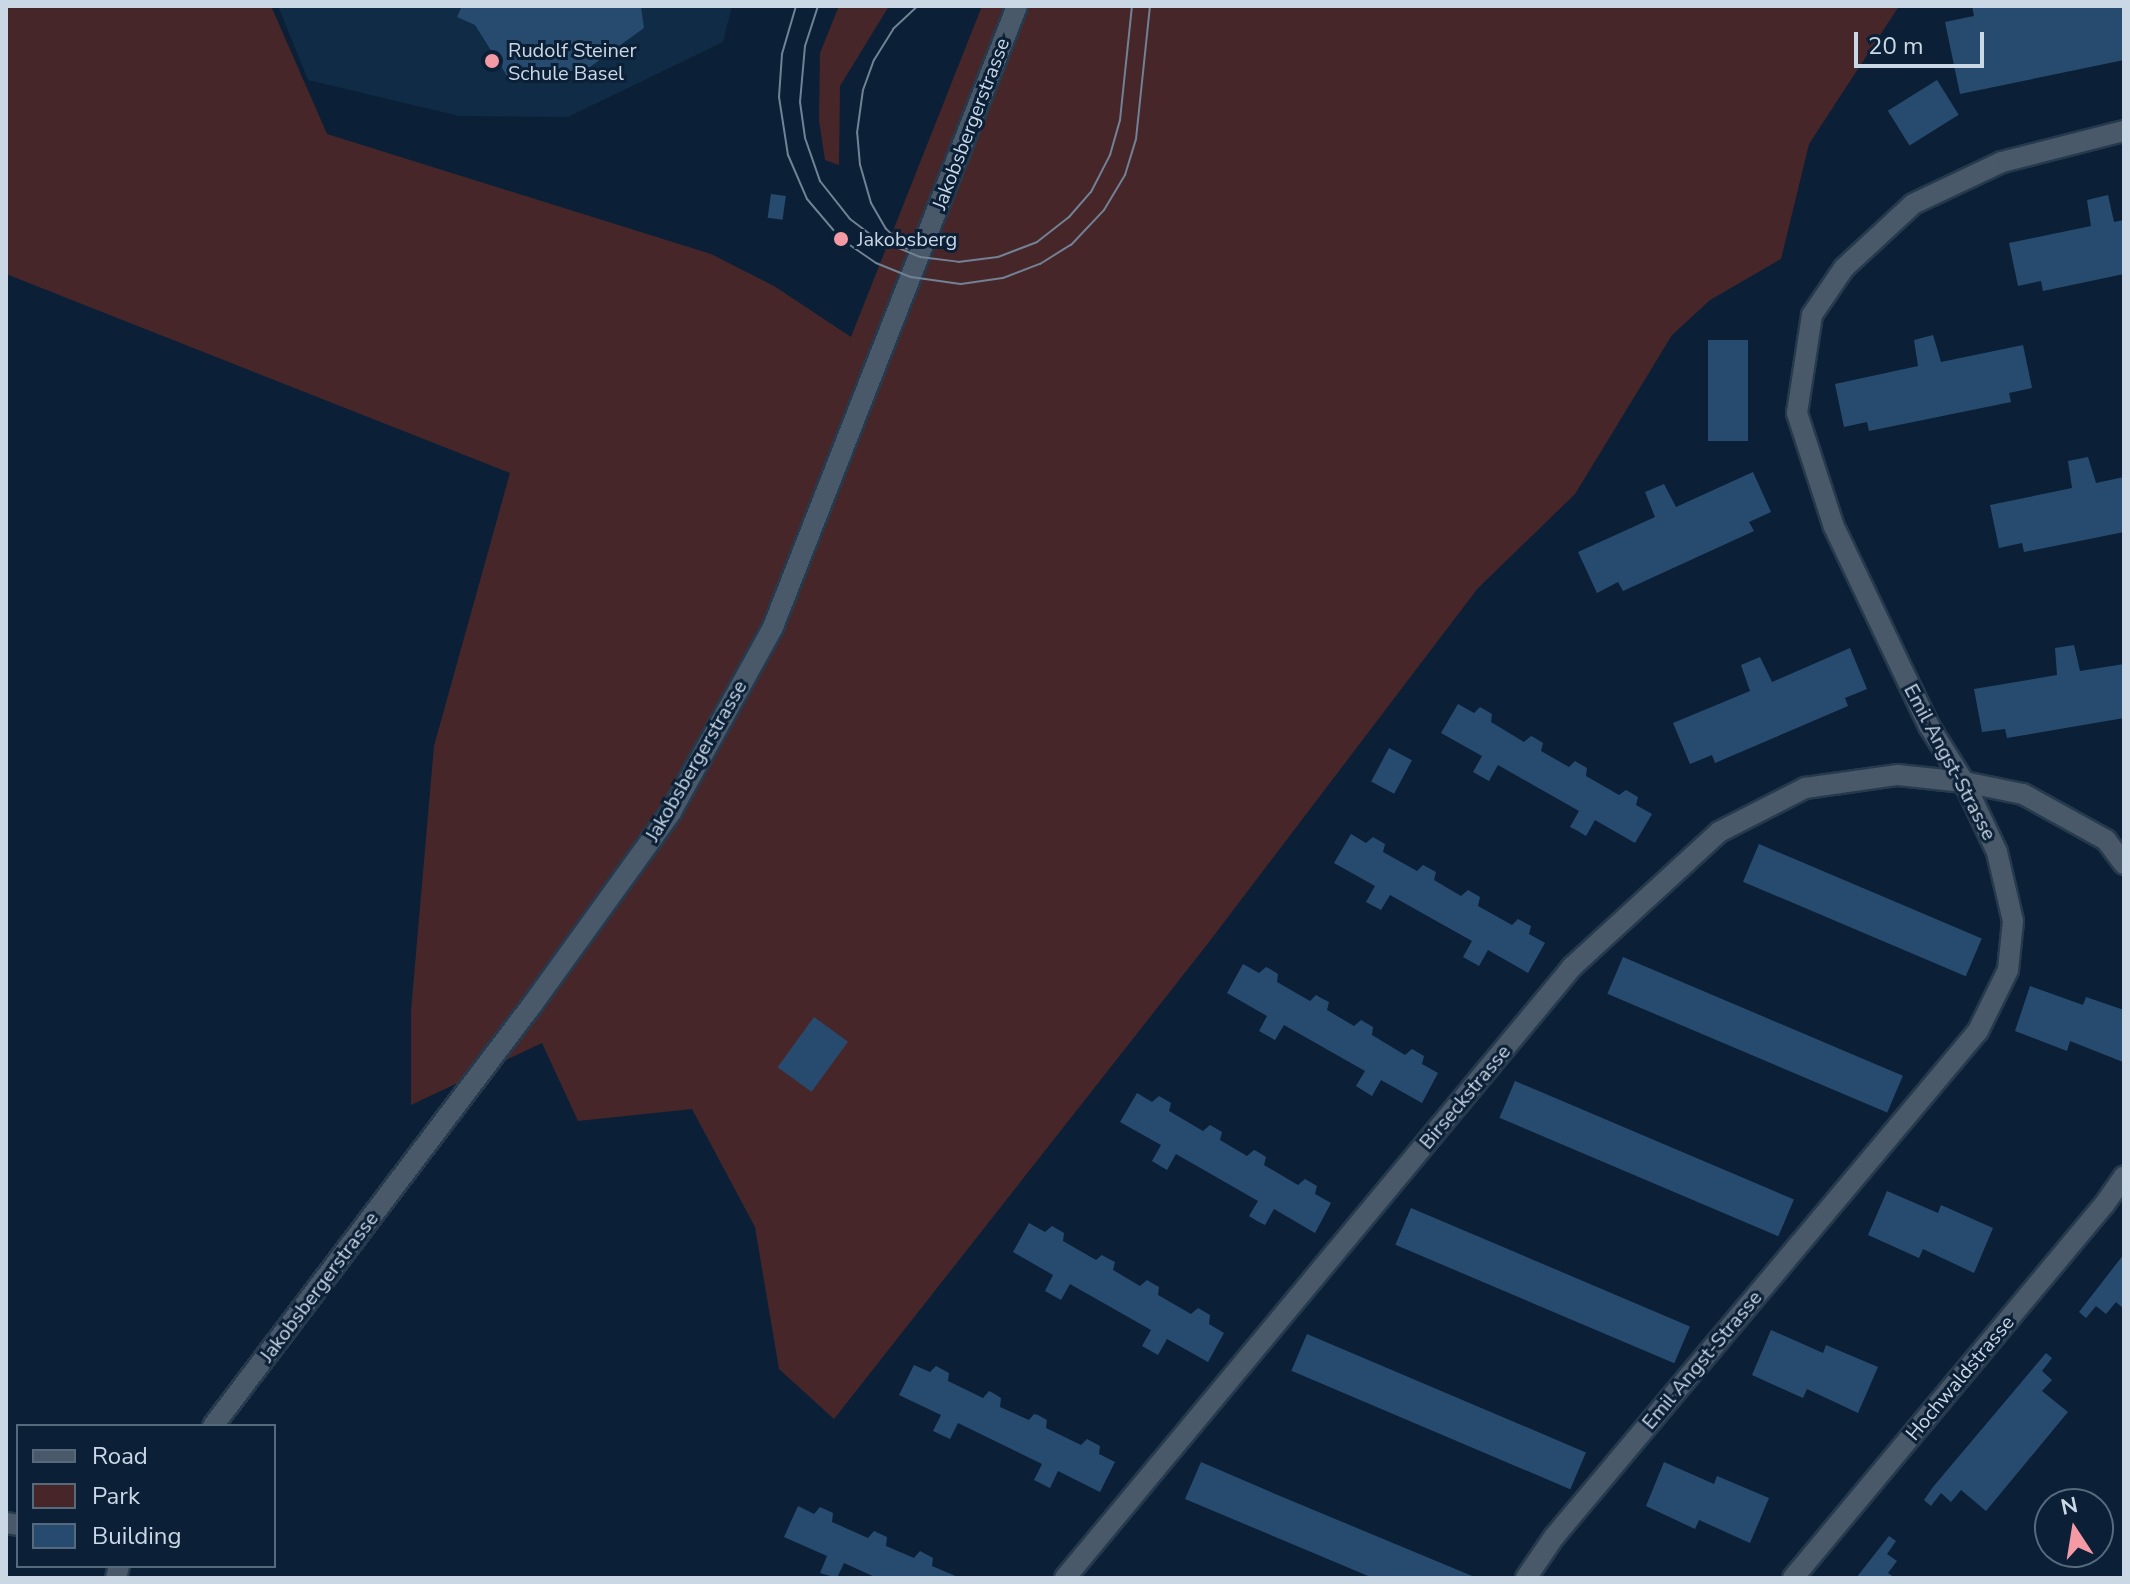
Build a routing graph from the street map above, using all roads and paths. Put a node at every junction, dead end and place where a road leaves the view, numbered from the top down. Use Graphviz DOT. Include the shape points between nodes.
graph roads {
  1 [pos="1017,6"];
  2 [pos="2124,131"];
  3 [pos="1964,782"];
  4 [pos="2124,864"];
  5 [pos="2124,1176"];
  6 [pos="215,1424"];
  7 [pos="1065,1578"];
  8 [pos="1526,1578"];
  9 [pos="1793,1578"];
  1 -- 6 [label="street, Jakobsbergerstrasse" via="773,627 671,812"];
  2 -- 3 [label="street, Emil Angst-Strasse" via="2002,162 1913,204 1844,268 1812,315 1797,413 1834,527 1929,726"];
  3 -- 4 [label="street" via="2023,794 2106,840"];
  3 -- 7 [label="street, Birseckstrasse" via="1898,775 1805,788 1719,832 1573,966"];
  3 -- 8 [label="street, Emil Angst-Strasse" via="1997,852 2013,921 2008,970 1978,1031 1554,1537"];
  5 -- 9 [label="street, Hochwaldstrasse"];
}
